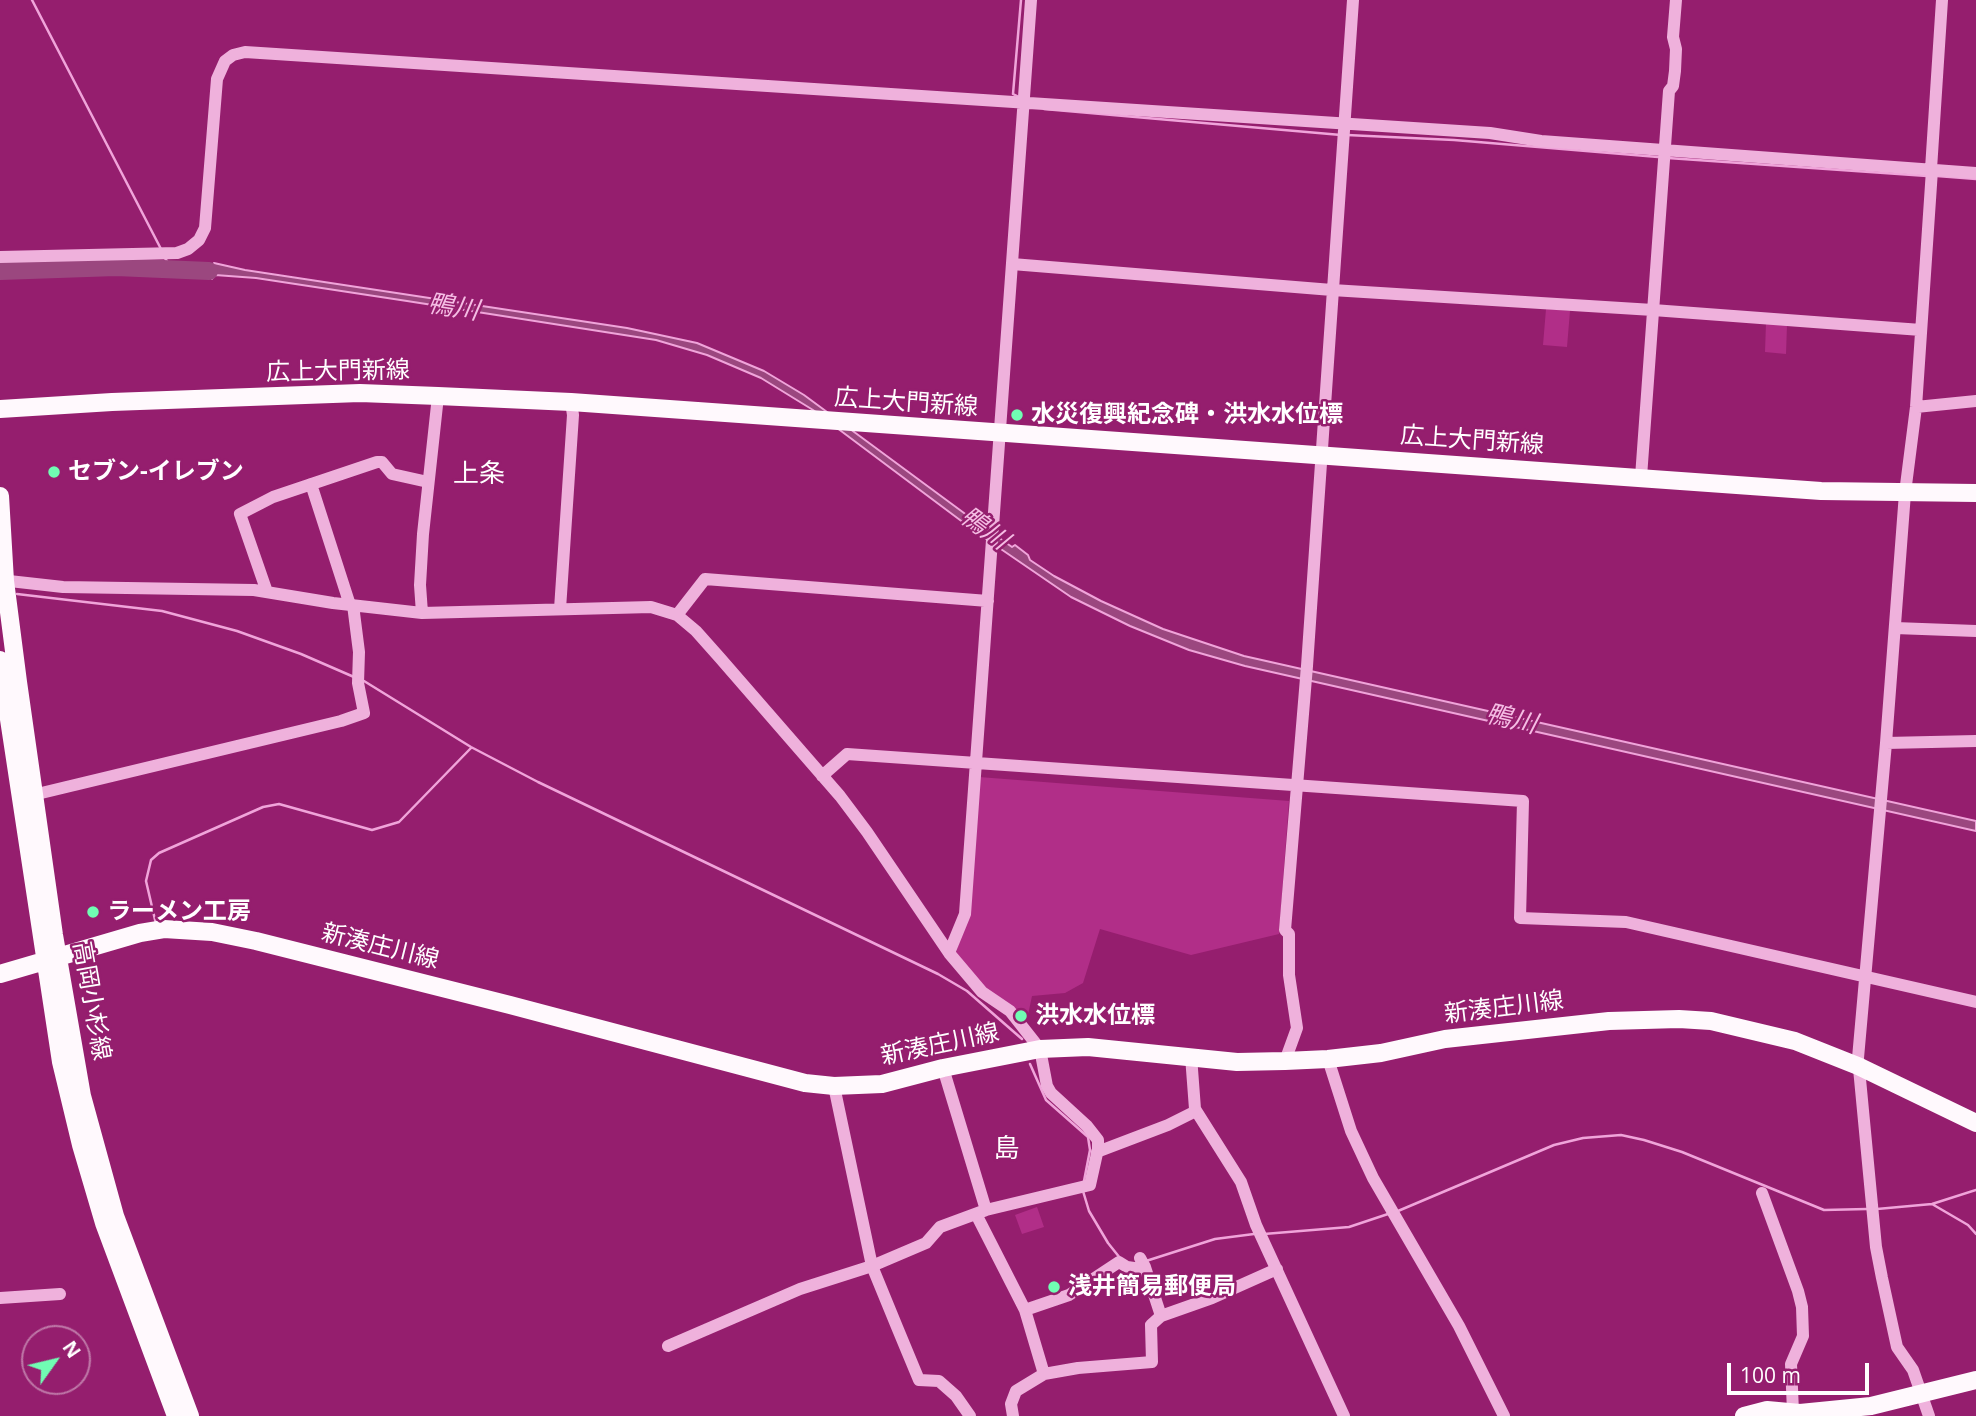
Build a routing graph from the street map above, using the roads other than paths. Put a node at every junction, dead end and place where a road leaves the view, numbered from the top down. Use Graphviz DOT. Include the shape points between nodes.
graph roads {
  1 [pos="1031,0"];
  2 [pos="1353,0"];
  3 [pos="1676,0"];
  4 [pos="1942,0"];
  5 [pos="1023,104"];
  6 [pos="1345,124"];
  7 [pos="1664,150"];
  8 [pos="1932,169"];
  9 [pos="1976,173"];
  10 [pos="0,257"];
  11 [pos="1012,264"];
  12 [pos="1332,290"];
  13 [pos="1653,310"];
  14 [pos="1921,330"];
  15 [pos="438,396"];
  16 [pos="1976,401"];
  17 [pos="571,402"];
  18 [pos="1916,407"];
  19 [pos="0,409"];
  20 [pos="1001,433"];
  21 [pos="1320,456"];
  22 [pos="1641,477"];
  23 [pos="428,482"];
  24 [pos="311,484"];
  25 [pos="1905,493"];
  26 [pos="1976,494"];
  27 [pos="0,496"];
  28 [pos="3,581"];
  29 [pos="267,592"];
  30 [pos="988,601"];
  31 [pos="352,605"];
  32 [pos="560,609"];
  33 [pos="422,613"];
  34 [pos="677,615"];
  35 [pos="1895,628"];
  36 [pos="1976,631"];
  37 [pos="0,660"];
  38 [pos="1976,741"];
  39 [pos="1886,743"];
  40 [pos="977,764"];
  41 [pos="822,776"];
  42 [pos="1295,785"];
  43 [pos="33,795"];
  44 [pos="949,953"];
  45 [pos="51,958"];
  46 [pos="0,974"];
  47 [pos="1864,978"];
  48 [pos="1976,1002"];
  49 [pos="1040,1049"];
  50 [pos="1191,1056"];
  51 [pos="1328,1059"];
  52 [pos="1285,1061"];
  53 [pos="1858,1066"];
  54 [pos="943,1068"];
  55 [pos="834,1086"];
  56 [pos="1196,1111"];
  57 [pos="1976,1123"];
  58 [pos="1097,1153"];
  59 [pos="1762,1193"];
  60 [pos="981,1212"];
  61 [pos="872,1266"];
  62 [pos="1277,1269"];
  63 [pos="60,1294"];
  64 [pos="0,1298"];
  65 [pos="1025,1310"];
  66 [pos="1161,1316"];
  67 [pos="668,1346"];
  68 [pos="1044,1374"];
  69 [pos="1976,1380"];
  70 [pos="1922,1394"];
  71 [pos="1793,1412"];
  72 [pos="1854,1413"];
  73 [pos="176,1416"];
  74 [pos="190,1416"];
  75 [pos="970,1416"];
  76 [pos="1013,1416"];
  77 [pos="1344,1416"];
  78 [pos="1504,1416"];
  79 [pos="1744,1416"];
  80 [pos="1929,1416"];
  1 -- 5 [label="street"];
  2 -- 6 [label="street"];
  3 -- 7 [label="street" via="1676,60"];
  4 -- 8 [label="street"];
  5 -- 6 [label="street"];
  5 -- 10 [label="street" via="245,52 225,61 217,79 205,228 199,240 177,253"];
  5 -- 11 [label="street"];
  6 -- 7 [label="street"];
  6 -- 12 [label="street"];
  7 -- 8 [label="street"];
  7 -- 13 [label="street"];
  8 -- 9 [label="street"];
  8 -- 14 [label="street"];
  11 -- 12 [label="street"];
  11 -- 20 [label="street"];
  12 -- 13 [label="street"];
  12 -- 21 [label="street"];
  13 -- 14 [label="street"];
  13 -- 22 [label="street"];
  14 -- 18 [label="street"];
  15 -- 17 [label="main road, 広上大門新線"];
  15 -- 19 [label="main road, 広上大門新線" via="348,393"];
  15 -- 23 [label="street"];
  16 -- 18 [label="street"];
  17 -- 20 [label="main road, 広上大門新線"];
  17 -- 32 [label="street"];
  18 -- 25 [label="street"];
  20 -- 21 [label="main road, 広上大門新線"];
  20 -- 30 [label="street"];
  21 -- 22 [label="main road, 広上大門新線"];
  21 -- 42 [label="street"];
  22 -- 25 [label="main road, 広上大門新線"];
  23 -- 24 [label="street" via="392,474 382,462"];
  23 -- 33 [label="street"];
  24 -- 29 [label="street" via="240,514"];
  24 -- 31 [label="street"];
  25 -- 26 [label="main road, 広上大門新線"];
  25 -- 35 [label="street"];
  27 -- 28 [label="main road, 高岡小杉線"];
  28 -- 29 [label="street"];
  28 -- 43 [label="main road, 高岡小杉線"];
  29 -- 31 [label="street"];
  30 -- 34 [label="street" via="705,579"];
  30 -- 40 [label="street"];
  31 -- 33 [label="street"];
  31 -- 43 [label="street" via="365,713"];
  32 -- 33 [label="street"];
  32 -- 34 [label="street" via="651,607"];
  34 -- 41 [label="street"];
  35 -- 36 [label="street"];
  35 -- 39 [label="street"];
  37 -- 45 [label="main road, 高岡小杉線"];
  38 -- 39 [label="street"];
  39 -- 47 [label="street"];
  40 -- 41 [label="street" via="847,754"];
  40 -- 42 [label="street"];
  40 -- 44 [label="street" via="965,914"];
  41 -- 44 [label="street" via="867,832"];
  42 -- 47 [label="street" via="1523,801 1520,918 1626,922"];
  42 -- 52 [label="street" via="1285,930 1297,1028"];
  43 -- 45 [label="main road, 高岡小杉線"];
  44 -- 49 [label="street" via="982,992 1010,1011"];
  45 -- 46 [label="main road, 新湊庄川線"];
  45 -- 55 [label="main road, 新湊庄川線" via="164,929 212,932 805,1083"];
  45 -- 73 [label="main road, 高岡小杉線" via="61,1062 81,1145 129,1293"];
  45 -- 74 [label="main road, 高岡小杉線" via="90,1132 115,1216"];
  47 -- 48 [label="street"];
  47 -- 53 [label="street"];
  49 -- 50 [label="main road, 新湊庄川線" via="1088,1047"];
  49 -- 54 [label="main road, 新湊庄川線"];
  49 -- 58 [label="street" via="1047,1086 1098,1140"];
  50 -- 52 [label="main road, 新湊庄川線" via="1237,1062"];
  50 -- 56 [label="street"];
  51 -- 52 [label="main road, 新湊庄川線"];
  51 -- 53 [label="main road, 新湊庄川線" via="1525,1029 1679,1019 1711,1021 1795,1041"];
  51 -- 78 [label="street" via="1373,1178 1459,1326"];
  53 -- 57 [label="main road, 新湊庄川線"];
  53 -- 70 [label="street" via="1875,1247 1897,1347"];
  54 -- 55 [label="main road, 新湊庄川線" via="882,1084"];
  54 -- 60 [label="street"];
  55 -- 61 [label="street"];
  56 -- 58 [label="street"];
  56 -- 62 [label="street" via="1241,1182"];
  58 -- 60 [label="street" via="1090,1185"];
  59 -- 71 [label="street" via="1802,1307 1803,1336 1791,1364"];
  60 -- 61 [label="street" via="940,1227 926,1243"];
  60 -- 65 [label="street"];
  61 -- 67 [label="street" via="800,1289"];
  61 -- 75 [label="street" via="919,1380 939,1381"];
  62 -- 66 [label="street"];
  62 -- 77 [label="street"];
  63 -- 64 [label="street"];
  65 -- 66 [label="street" via="1069,1295 1119,1262 1141,1269 1143,1263"];
  65 -- 68 [label="street"];
  66 -- 68 [label="street" via="1151,1325 1152,1362"];
  68 -- 76 [label="street" via="1016,1391"];
  69 -- 70 [label="main road"];
  70 -- 72 [label="main road"];
  70 -- 80 [label="street"];
  71 -- 72 [label="main road"];
  71 -- 79 [label="main road" via="1767,1410"];
}
